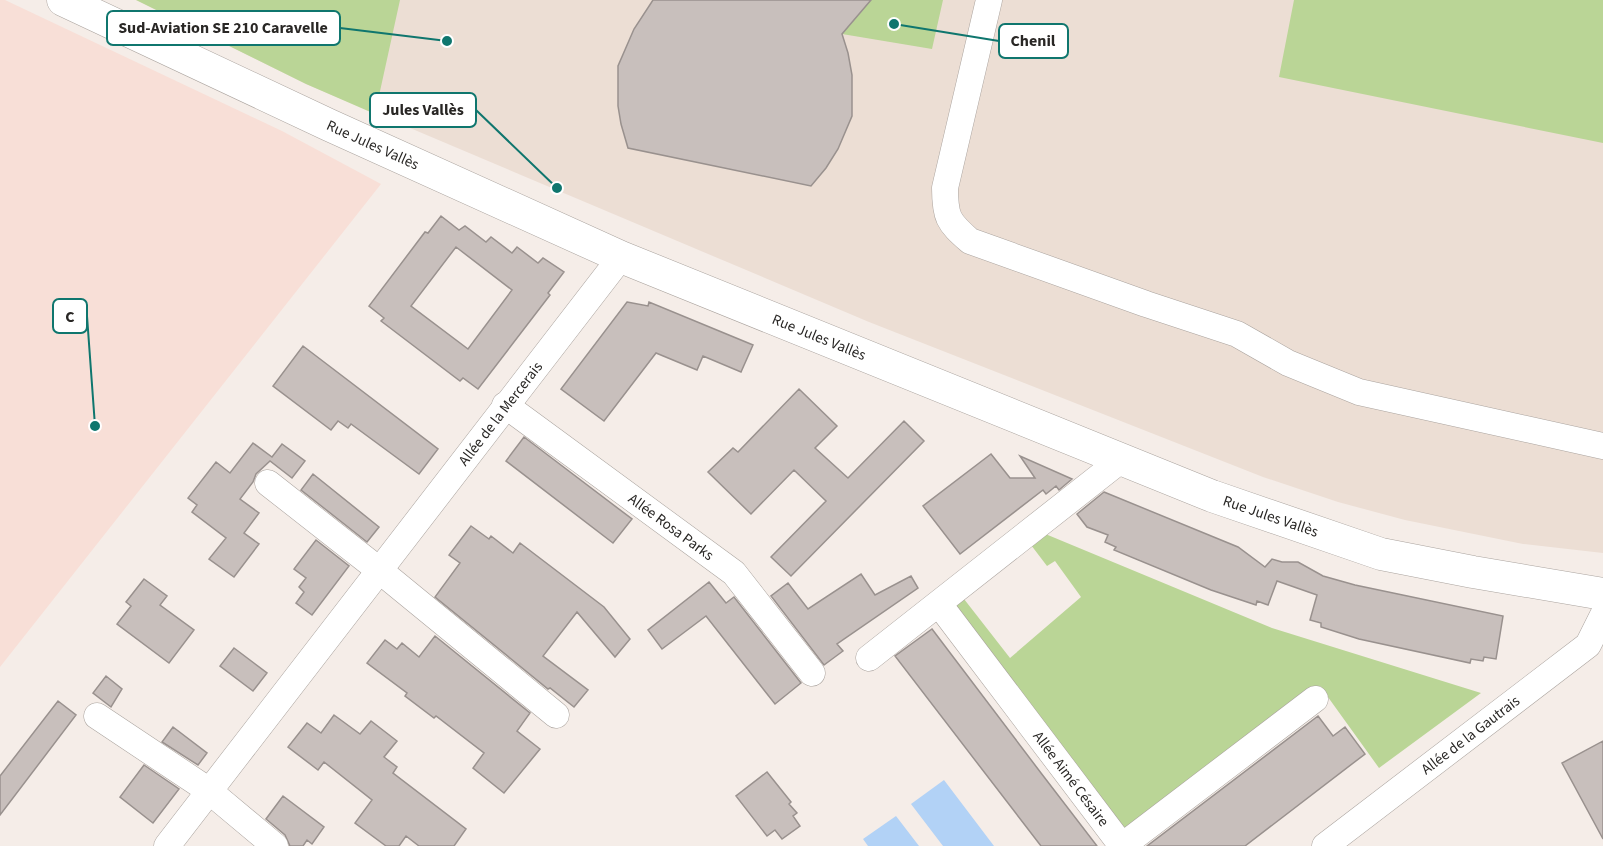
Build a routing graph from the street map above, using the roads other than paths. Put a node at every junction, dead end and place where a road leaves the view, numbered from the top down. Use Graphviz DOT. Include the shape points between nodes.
graph roads {
  1 [pos="63,0"];
  2 [pos="989,0"];
  3 [pos="621,257"];
  4 [pos="506,405"];
  5 [pos="1603,446"];
  6 [pos="1122,459"];
  7 [pos="268,483"];
  8 [pos="379,570"];
  9 [pos="1603,594"];
  10 [pos="939,604"];
  11 [pos="1603,615"];
  12 [pos="869,658"];
  13 [pos="812,673"];
  14 [pos="1315,699"];
  15 [pos="556,715"];
  16 [pos="97,716"];
  17 [pos="208,790"];
  18 [pos="167,846"];
  19 [pos="274,846"];
  20 [pos="1325,846"];
  1 -- 3 [label="street, Rue Jules Vallès" via="329,126"];
  2 -- 5 [label="street" via="945,188 945,212 970,241 1237,334 1288,363 1359,392"];
  3 -- 4 [label="street, Allée de la Mercerais"];
  3 -- 6 [label="street, Rue Jules Vallès"];
  4 -- 8 [label="street, Allée de la Mercerais"];
  4 -- 13 [label="street, Allée Rosa Parks" via="734,573"];
  6 -- 9 [label="street, Rue Jules Vallès" via="1212,496 1381,554"];
  6 -- 10 [label="street"];
  7 -- 8 [label="street"];
  8 -- 15 [label="street"];
  8 -- 17 [label="street, Allée de la Mercerais"];
  10 -- 12 [label="street"];
  10 -- 14 [label="street, Allée Aimé Césaire" via="1122,846"];
  11 -- 20 [label="street, Allée de la Gautrais" via="1587,645"];
  16 -- 17 [label="street"];
  17 -- 18 [label="street, Allée de la Mercerais"];
  17 -- 19 [label="street"];
}
